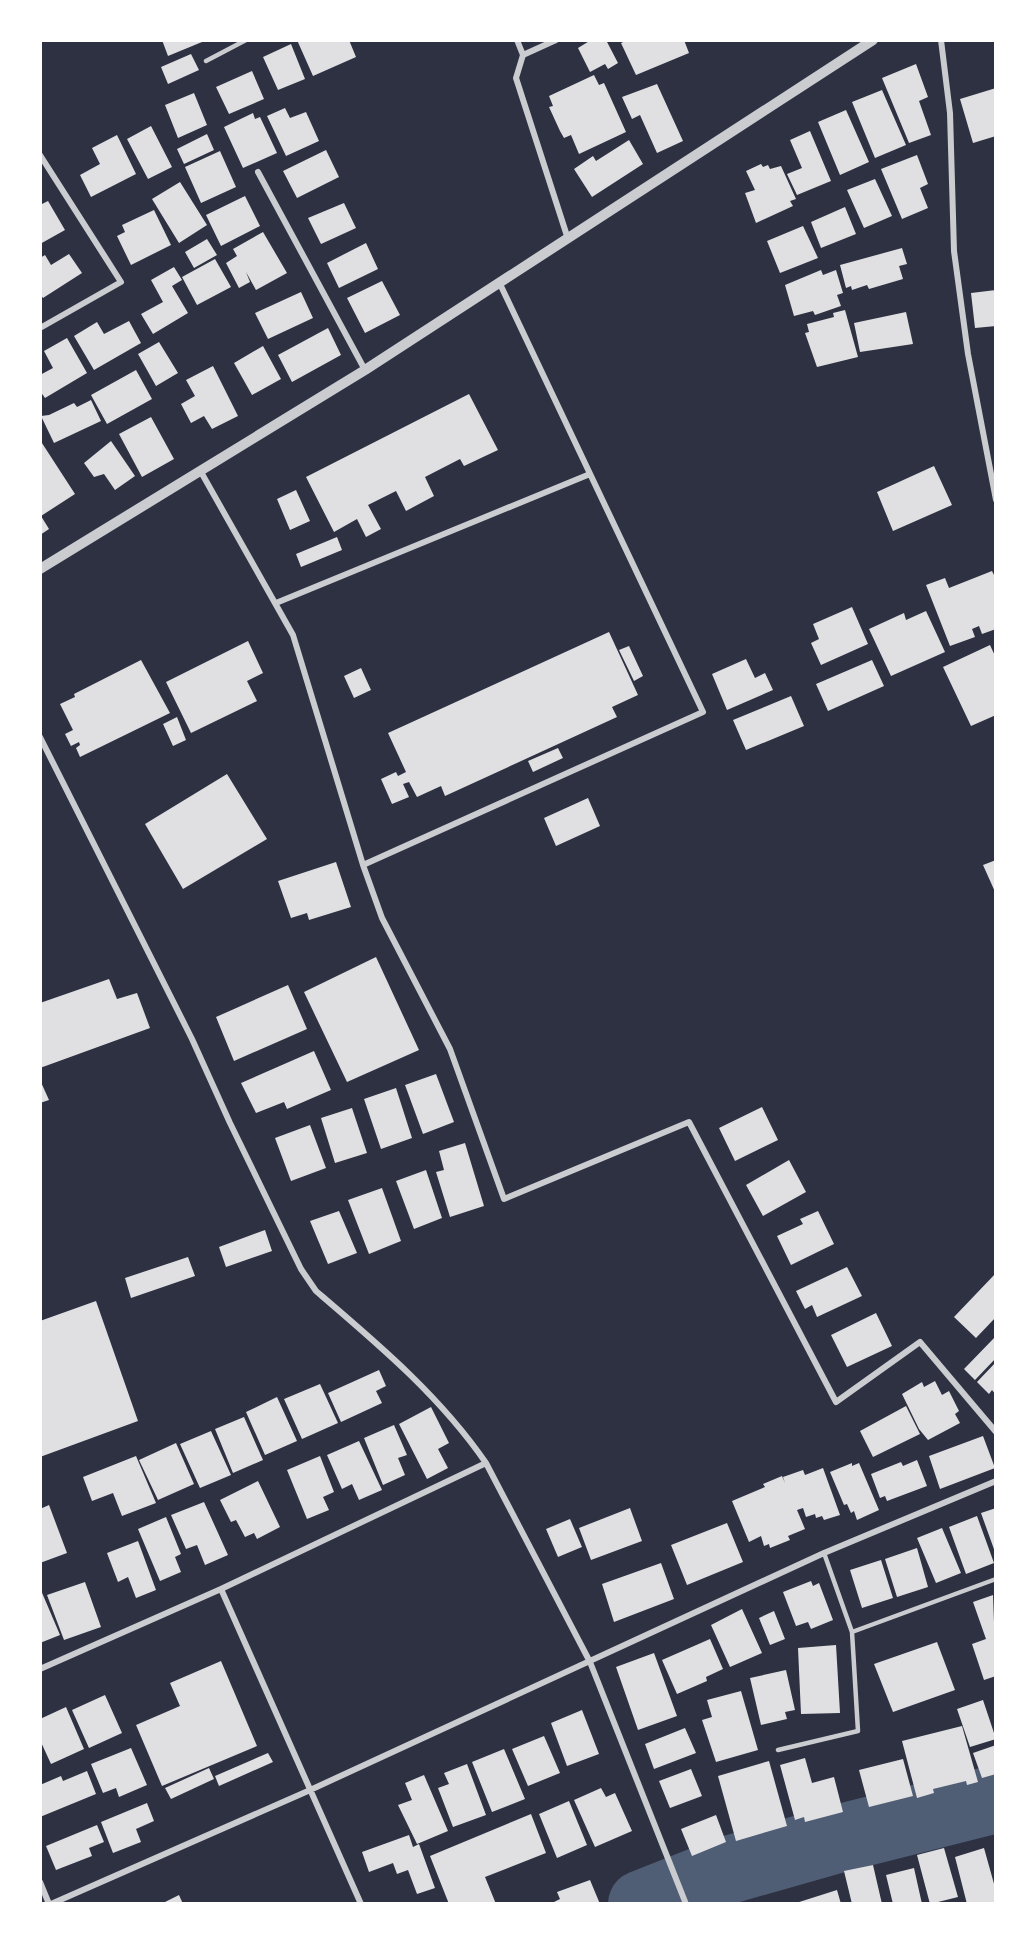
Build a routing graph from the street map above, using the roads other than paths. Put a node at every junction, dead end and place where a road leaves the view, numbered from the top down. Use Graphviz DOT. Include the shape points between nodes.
graph roads {
  1 [pos="246,40"];
  2 [pos="517,40"];
  3 [pos="556,40"];
  4 [pos="873,40"];
  5 [pos="941,40"];
  6 [pos="524,55"];
  7 [pos="206,61"];
  8 [pos="40,155"];
  9 [pos="258,172"];
  10 [pos="568,240"];
  11 [pos="500,284"];
  12 [pos="40,328"];
  13 [pos="365,370"];
  14 [pos="201,472"];
  15 [pos="590,474"];
  16 [pos="996,500"];
  17 [pos="40,569"];
  18 [pos="276,603"];
  19 [pos="40,737"];
  20 [pos="363,865"];
  21 [pos="996,1432"];
  22 [pos="486,1463"];
  23 [pos="996,1481"];
  24 [pos="824,1552"];
  25 [pos="996,1579"];
  26 [pos="221,1589"];
  27 [pos="852,1632"];
  28 [pos="590,1662"];
  29 [pos="40,1669"];
  30 [pos="778,1750"];
  31 [pos="308,1791"];
  32 [pos="40,1882"];
  33 [pos="50,1904"];
  34 [pos="361,1904"];
  35 [pos="686,1904"];
  1 -- 7 [label="lane"];
  2 -- 6 [label="street"];
  3 -- 6 [label="street"];
  4 -- 10 [label="street"];
  5 -- 16 [label="street" via="950,113 954,251 968,354"];
  6 -- 10 [label="street" via="516,78"];
  8 -- 12 [label="street" via="122,282"];
  9 -- 13 [label="street"];
  10 -- 11 [label="street"];
  11 -- 13 [label="street"];
  11 -- 15 [label="street"];
  13 -- 14 [label="street"];
  14 -- 17 [label="street"];
  14 -- 18 [label="street"];
  15 -- 18 [label="street"];
  15 -- 20 [label="street" via="703,712"];
  18 -- 20 [label="street" via="293,634"];
  19 -- 22 [label="street" via="192,1039 301,1269 316,1291 439,1402"];
  20 -- 21 [label="street" via="382,918 450,1049 504,1199 689,1122 836,1402 920,1342"];
  22 -- 26 [label="street"];
  22 -- 28 [label="street"];
  23 -- 24 [label="street"];
  24 -- 27 [label="lane"];
  24 -- 28 [label="street"];
  25 -- 27 [label="lane"];
  26 -- 29 [label="street"];
  26 -- 31 [label="street"];
  27 -- 30 [label="lane" via="858,1731"];
  28 -- 31 [label="street"];
  28 -- 35 [label="street"];
  31 -- 33 [label="street"];
  31 -- 34 [label="street"];
  32 -- 33 [label="street"];
}
